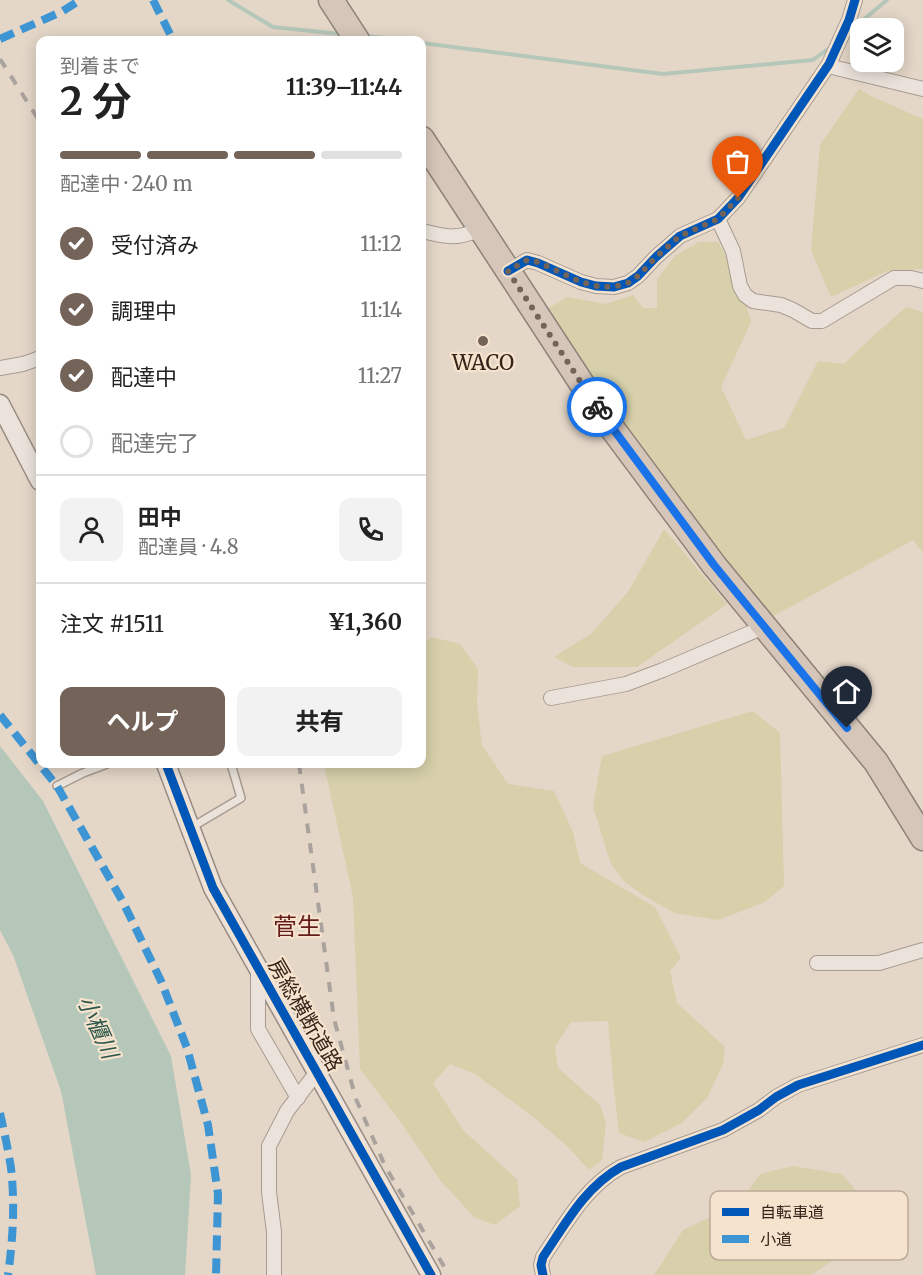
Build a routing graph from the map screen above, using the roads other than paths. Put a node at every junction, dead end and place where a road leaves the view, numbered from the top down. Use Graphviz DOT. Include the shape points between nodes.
graph roads {
  1 [pos="331,0"];
  2 [pos="855,0"];
  3 [pos="354,36"];
  4 [pos="828,66"];
  5 [pos="923,89"];
  6 [pos="426,145"];
  7 [pos="718,219"];
  8 [pos="481,229"];
  9 [pos="426,232"];
  10 [pos="508,271"];
  11 [pos="923,280"];
  12 [pos="36,359"];
  13 [pos="0,368"];
  14 [pos="0,404"];
  15 [pos="36,474"];
  16 [pos="764,627"];
  17 [pos="551,698"];
  18 [pos="96,768"];
  19 [pos="168,768"];
  20 [pos="232,768"];
  21 [pos="57,786"];
  22 [pos="190,828"];
  23 [pos="923,838"];
  24 [pos="923,951"];
  25 [pos="817,963"];
  26 [pos="258,969"];
  27 [pos="923,1046"];
  28 [pos="317,1072"];
  29 [pos="298,1098"];
  30 [pos="274,1275"];
  31 [pos="431,1275"];
  32 [pos="543,1275"];
  1 -- 3 [label="highway"];
  2 -- 4 [label="street"];
  4 -- 5 [label="street"];
  4 -- 7 [label="street" via="738,198"];
  6 -- 8 [label="highway"];
  7 -- 10 [label="street" via="680,236 638,276 614,287 581,282 527,260"];
  7 -- 11 [label="street" via="733,251 745,295 753,302 781,305 812,321 822,321 894,278"];
  8 -- 9 [label="street" via="457,237"];
  8 -- 10 [label="highway"];
  10 -- 16 [label="highway" via="603,416"];
  12 -- 13 [label="street"];
  14 -- 15 [label="street"];
  16 -- 17 [label="street" via="626,684"];
  16 -- 23 [label="highway" via="876,762"];
  18 -- 21 [label="lane"];
  19 -- 22 [label="street, 房総横断道路"];
  20 -- 22 [label="lane" via="241,798"];
  22 -- 26 [label="street, 房総横断道路" via="213,888"];
  24 -- 25 [label="street" via="879,963"];
  26 -- 28 [label="street, 房総横断道路"];
  26 -- 29 [label="street" via="258,1029"];
  27 -- 32 [label="street" via="798,1085 723,1130 606,1175 580,1201 543,1257"];
  28 -- 29 [label="street"];
  28 -- 31 [label="street, 房総横断道路"];
  29 -- 30 [label="street" via="269,1146"];
}
